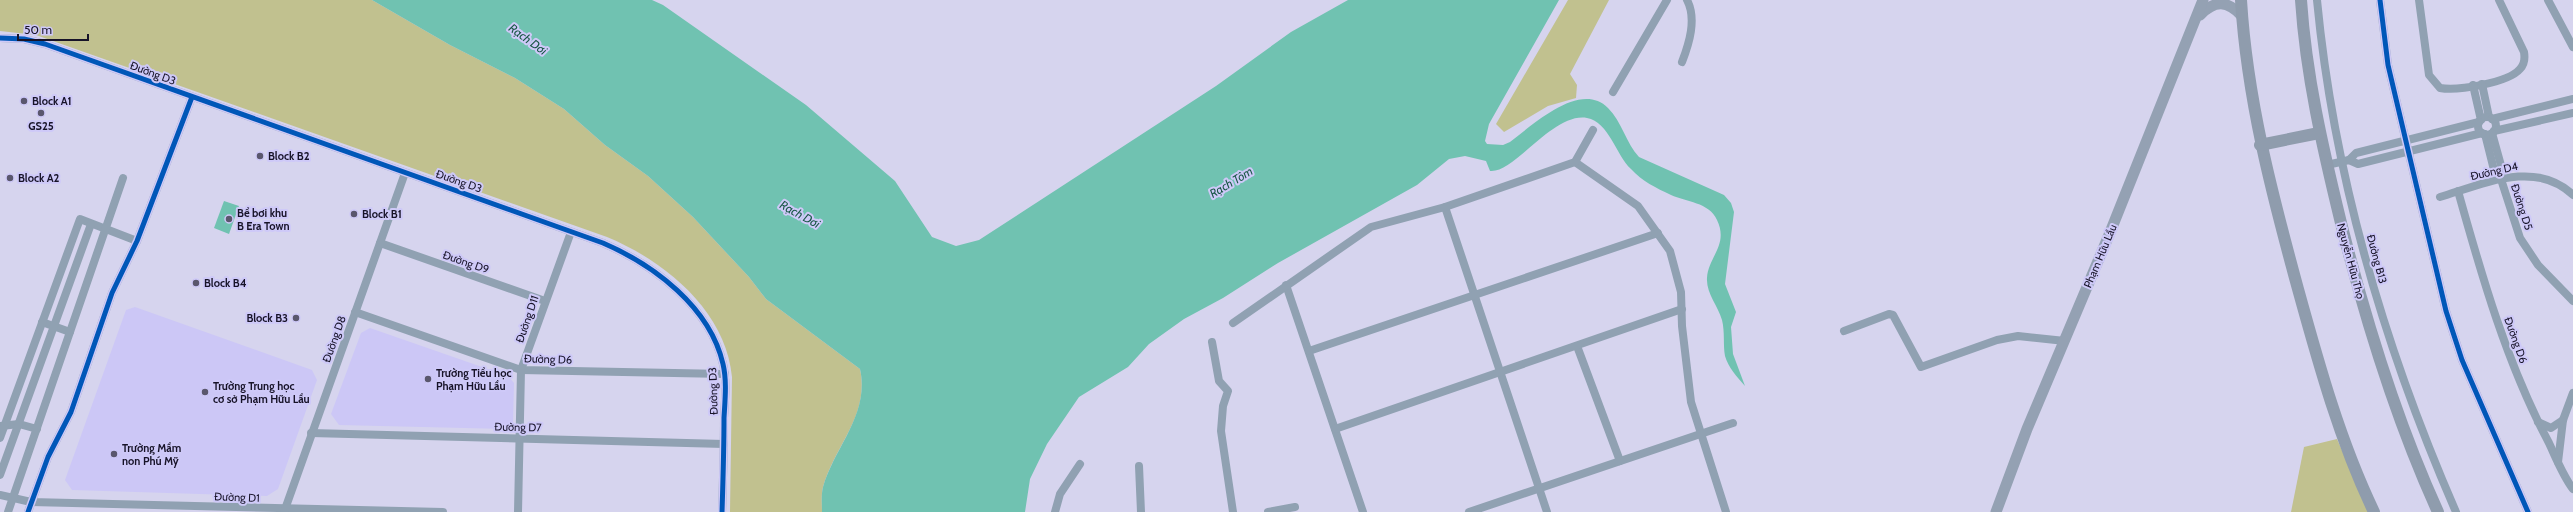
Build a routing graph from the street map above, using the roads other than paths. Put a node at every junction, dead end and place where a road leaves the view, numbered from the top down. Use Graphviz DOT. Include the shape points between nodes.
graph roads {
  1 [pos="1667,0"];
  2 [pos="1687,0"];
  3 [pos="2203,0"];
  4 [pos="2241,0"];
  5 [pos="2301,0"];
  6 [pos="2317,0"];
  7 [pos="2380,0"];
  8 [pos="2419,0"];
  9 [pos="2499,0"];
  10 [pos="2548,0"];
  11 [pos="2242,16"];
  12 [pos="2194,23"];
  13 [pos="0,38"];
  14 [pos="2573,47"];
  15 [pos="1682,62"];
  16 [pos="2478,85"];
  17 [pos="1613,92"];
  18 [pos="192,98"];
  19 [pos="2573,100"];
  20 [pos="2573,113"];
  21 [pos="2485,120"];
  22 [pos="1593,130"];
  23 [pos="2319,133"];
  24 [pos="2488,133"];
  25 [pos="2404,141"];
  26 [pos="2260,145"];
  27 [pos="2407,152"];
  28 [pos="2349,160"];
  29 [pos="1575,162"];
  30 [pos="2341,162"];
  31 [pos="2327,165"];
  32 [pos="405,173"];
  33 [pos="2500,176"];
  34 [pos="123,178"];
  35 [pos="2458,191"];
  36 [pos="2573,195"];
  37 [pos="2440,197"];
  38 [pos="1446,207"];
  39 [pos="92,224"];
  40 [pos="106,229"];
  41 [pos="571,232"];
  42 [pos="1658,233"];
  43 [pos="137,241"];
  44 [pos="380,243"];
  45 [pos="1286,285"];
  46 [pos="1475,295"];
  47 [pos="545,301"];
  48 [pos="2573,301"];
  49 [pos="1682,309"];
  50 [pos="355,312"];
  51 [pos="42,322"];
  52 [pos="1233,323"];
  53 [pos="54,326"];
  54 [pos="1844,331"];
  55 [pos="70,332"];
  56 [pos="2065,341"];
  57 [pos="1212,342"];
  58 [pos="1577,346"];
  59 [pos="1308,351"];
  60 [pos="521,370"];
  61 [pos="1501,372"];
  62 [pos="725,374"];
  63 [pos="2573,393"];
  64 [pos="2563,420"];
  65 [pos="2538,422"];
  66 [pos="1733,423"];
  67 [pos="19,424"];
  68 [pos="2,426"];
  69 [pos="37,429"];
  70 [pos="1335,429"];
  71 [pos="312,433"];
  72 [pos="1700,433"];
  73 [pos="0,438"];
  74 [pos="520,438"];
  75 [pos="724,444"];
  76 [pos="1620,461"];
  77 [pos="2558,462"];
  78 [pos="1080,464"];
  79 [pos="1139,466"];
  80 [pos="0,475"];
  81 [pos="1540,488"];
  82 [pos="2573,489"];
  83 [pos="0,495"];
  84 [pos="13,498"];
  85 [pos="31,502"];
  86 [pos="1295,507"];
  87 [pos="284,510"];
  88 [pos="8,512"];
  89 [pos="28,512"];
  90 [pos="443,512"];
  91 [pos="518,512"];
  92 [pos="722,512"];
  93 [pos="1055,512"];
  94 [pos="1141,512"];
  95 [pos="1233,512"];
  96 [pos="1268,512"];
  97 [pos="1362,512"];
  98 [pos="1469,512"];
  99 [pos="1547,512"];
  100 [pos="1726,512"];
  101 [pos="1996,512"];
  102 [pos="2374,512"];
  103 [pos="2438,512"];
  104 [pos="2456,512"];
  105 [pos="2528,512"];
  1 -- 17 [label="street"];
  2 -- 15 [label="street" via="1690,42"];
  3 -- 12 [label="main road, Phạm Hữu Lầu"];
  4 -- 11 [label="main road"];
  5 -- 23 [label="main road, Nguyễn Hữu Thọ"];
  6 -- 30 [label="street, Đường B13" via="2324,68"];
  7 -- 25 [label="street" via="2388,65"];
  8 -- 16 [label="street" via="2426,64 2433,83 2449,90"];
  9 -- 16 [label="street" via="2524,52 2525,60 2515,74"];
  10 -- 14 [label="street"];
  11 -- 12 [label="main road" via="2227,3 2216,1 2208,5"];
  11 -- 26 [label="main road"];
  12 -- 56 [label="main road, Phạm Hữu Lầu"];
  13 -- 18 [label="street, Đường D3" via="24,39 45,44"];
  16 -- 21 [label="street"];
  18 -- 32 [label="street, Đường D3"];
  18 -- 43 [label="street"];
  19 -- 21 [label="street"];
  20 -- 24 [label="street"];
  21 -- 24 [label="street" via="2479,128"];
  21 -- 24 [label="street" via="2495,123"];
  21 -- 25 [label="street"];
  22 -- 29 [label="street"];
  23 -- 26 [label="main road"];
  23 -- 31 [label="main road, Nguyễn Hữu Thọ"];
  24 -- 27 [label="street"];
  24 -- 33 [label="street, Đường D5" via="2494,170"];
  25 -- 27 [label="street"];
  25 -- 28 [label="street" via="2356,153"];
  26 -- 102 [label="main road" via="2322,374 2362,486"];
  27 -- 28 [label="street" via="2358,164"];
  27 -- 105 [label="street" via="2446,311 2462,360"];
  28 -- 30 [label="street"];
  29 -- 38 [label="street"];
  29 -- 42 [label="street" via="1638,206"];
  30 -- 31 [label="street"];
  30 -- 104 [label="street, Đường B13" via="2394,355 2422,433"];
  31 -- 103 [label="main road, Nguyễn Hữu Thọ" via="2376,348 2411,453"];
  32 -- 41 [label="street, Đường D3"];
  32 -- 44 [label="street, Đường D8"];
  33 -- 35 [label="street, Đường D4"];
  33 -- 36 [label="street, Đường D4" via="2542,177 2559,184"];
  33 -- 48 [label="street, Đường D5" via="2520,238 2552,282"];
  34 -- 40 [label="street"];
  35 -- 37 [label="street, Đường D4"];
  35 -- 65 [label="street, Đường D6" via="2492,304 2521,385"];
  38 -- 45 [label="street" via="1371,227"];
  38 -- 46 [label="street"];
  39 -- 40 [label="street"];
  39 -- 51 [label="street" via="80,219"];
  39 -- 53 [label="street"];
  40 -- 43 [label="street"];
  40 -- 55 [label="street"];
  41 -- 47 [label="street, Đường D11"];
  41 -- 62 [label="street, Đường D3" via="630,255 676,290 701,318 714,339"];
  42 -- 46 [label="street"];
  42 -- 49 [label="street" via="1670,251 1676,269 1682,292"];
  43 -- 85 [label="street" via="112,292 71,412 48,457"];
  44 -- 47 [label="street, Đường D9"];
  44 -- 50 [label="street, Đường D8"];
  45 -- 52 [label="street"];
  45 -- 59 [label="street"];
  46 -- 59 [label="street"];
  46 -- 61 [label="street"];
  47 -- 60 [label="street, Đường D11"];
  49 -- 58 [label="street"];
  49 -- 72 [label="street" via="1691,402"];
  50 -- 60 [label="street, Đường D6"];
  50 -- 71 [label="street, Đường D8"];
  51 -- 53 [label="street"];
  51 -- 68 [label="street"];
  53 -- 55 [label="street"];
  53 -- 67 [label="street"];
  54 -- 56 [label="street" via="1889,314 1893,315 1921,367 1997,340 2018,336"];
  55 -- 69 [label="street"];
  56 -- 101 [label="main road, Phạm Hữu Lầu"];
  57 -- 95 [label="street" via="1219,381 1228,391 1223,406 1221,431"];
  58 -- 61 [label="street"];
  58 -- 76 [label="street"];
  59 -- 70 [label="street"];
  60 -- 62 [label="street, Đường D6"];
  60 -- 74 [label="street, Đường D11"];
  61 -- 70 [label="street"];
  61 -- 81 [label="street"];
  62 -- 75 [label="street, Đường D3"];
  63 -- 64 [label="street"];
  64 -- 65 [label="street" via="2551,428"];
  64 -- 77 [label="street"];
  65 -- 77 [label="street, Đường D6"];
  66 -- 72 [label="street"];
  67 -- 68 [label="street"];
  67 -- 69 [label="street"];
  67 -- 80 [label="street"];
  68 -- 73 [label="street"];
  69 -- 84 [label="street"];
  70 -- 97 [label="street"];
  71 -- 74 [label="street, Đường D7"];
  71 -- 87 [label="street, Đường D8"];
  72 -- 76 [label="street"];
  72 -- 100 [label="street"];
  74 -- 75 [label="street, Đường D7"];
  74 -- 91 [label="street, Đường D11"];
  75 -- 92 [label="street, Đường D3"];
  76 -- 81 [label="street"];
  77 -- 82 [label="street, Đường D6"];
  78 -- 93 [label="street" via="1060,494"];
  79 -- 94 [label="street"];
  81 -- 98 [label="street"];
  81 -- 99 [label="street"];
  83 -- 84 [label="street"];
  84 -- 85 [label="street, Đường D1"];
  84 -- 88 [label="street"];
  85 -- 87 [label="street, Đường D1"];
  85 -- 89 [label="street"];
  86 -- 96 [label="street"];
  87 -- 90 [label="street, Đường D1"];
}
